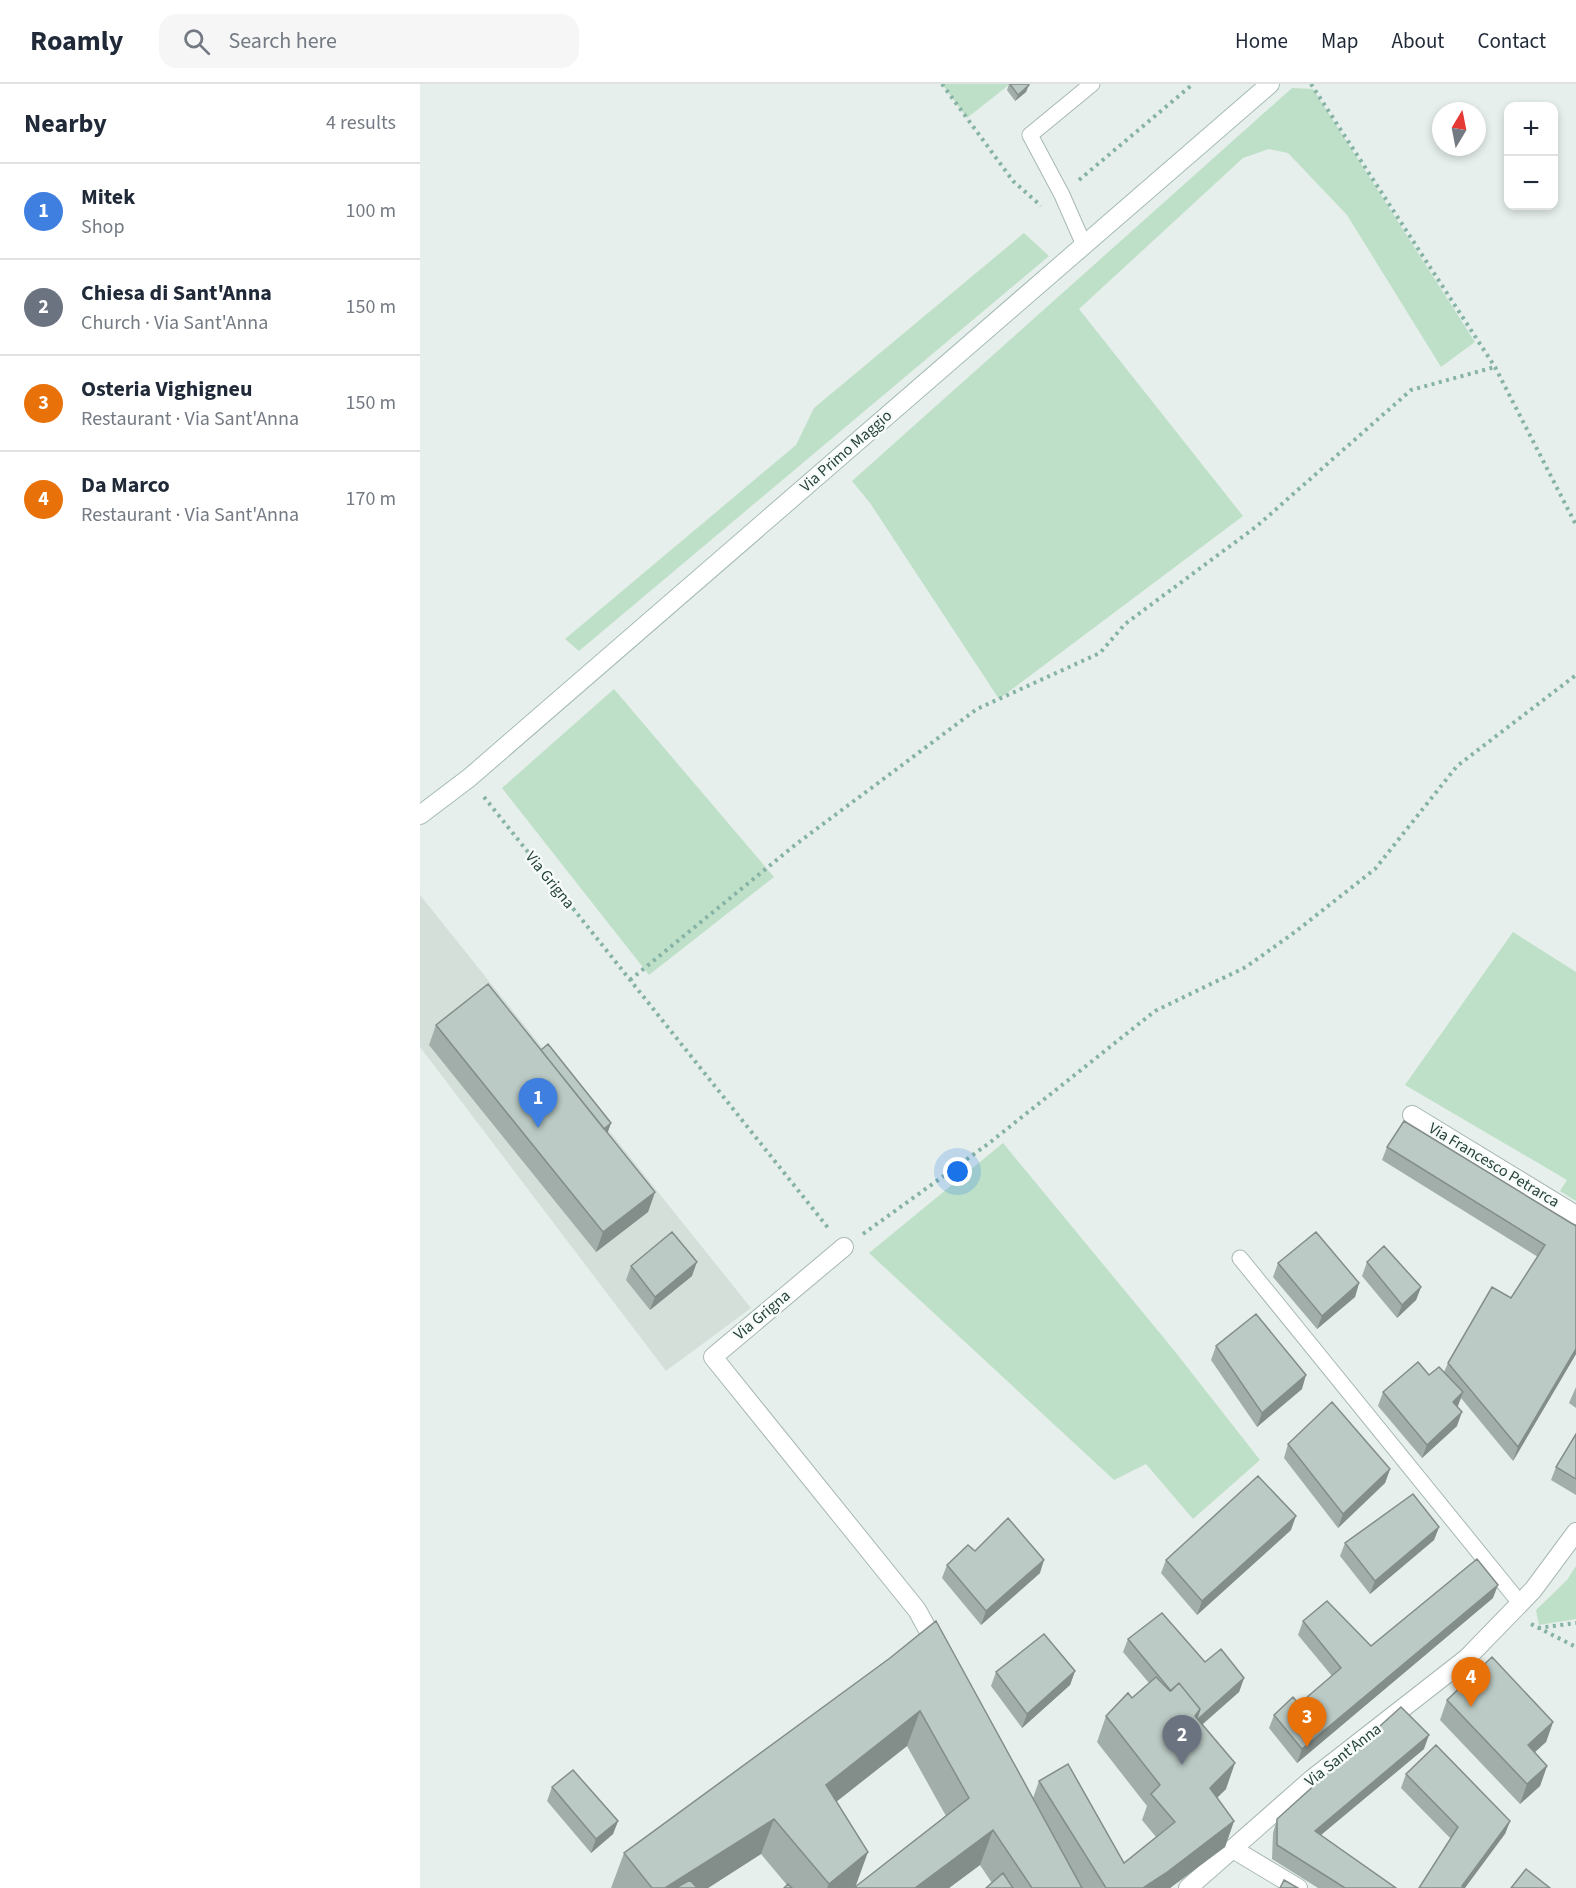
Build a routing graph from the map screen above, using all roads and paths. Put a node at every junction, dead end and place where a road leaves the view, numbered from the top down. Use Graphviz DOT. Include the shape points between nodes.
graph roads {
  1 [pos="942,84"];
  2 [pos="1092,84"];
  3 [pos="1193,84"];
  4 [pos="1270,84"];
  5 [pos="1311,84"];
  6 [pos="1062,195"];
  7 [pos="1045,210"];
  8 [pos="1084,245"];
  9 [pos="1495,367"];
  10 [pos="1576,525"];
  11 [pos="1576,675"];
  12 [pos="469,778"];
  13 [pos="420,815"];
  14 [pos="630,980"];
  15 [pos="1412,1115"];
  16 [pos="1576,1215"];
  17 [pos="844,1247"];
  18 [pos="1240,1258"];
  19 [pos="1576,1532"];
  20 [pos="1516,1607"];
  21 [pos="1576,1623"];
  22 [pos="1538,1628"];
  23 [pos="1576,1647"];
  24 [pos="946,1661"];
  25 [pos="1233,1849"];
  26 [pos="1188,1888"];
  27 [pos="1298,1888"];
  1 -- 7 [label="path" via="1013,181"];
  2 -- 6 [label="lane" via="1030,135"];
  3 -- 6 [label="path"];
  4 -- 8 [label="street, Via Primo Maggio"];
  5 -- 9 [label="path"];
  6 -- 8 [label="lane"];
  8 -- 12 [label="street, Via Primo Maggio"];
  9 -- 10 [label="path"];
  9 -- 14 [label="path" via="1411,390 1257,526 1125,624 1100,653 977,709 795,844"];
  11 -- 17 [label="path" via="1456,766 1375,869 1322,911 1246,968 1155,1011 988,1144"];
  12 -- 13 [label="street, Via Primo Maggio"];
  12 -- 14 [label="path, Via Grigna"];
  14 -- 17 [label="path, Via Grigna"];
  15 -- 16 [label="street, Via Francesco Petrarca"];
  17 -- 24 [label="street, Via Grigna" via="713,1357 917,1610"];
  18 -- 20 [label="lane"];
  19 -- 20 [label="street, Via Sant'Anna"];
  20 -- 22 [label="path"];
  20 -- 25 [label="street, Via Sant'Anna" via="1467,1658 1312,1779"];
  21 -- 22 [label="path"];
  22 -- 23 [label="path"];
  25 -- 26 [label="street, Via Sant'Anna"];
  25 -- 27 [label="street"];
}
